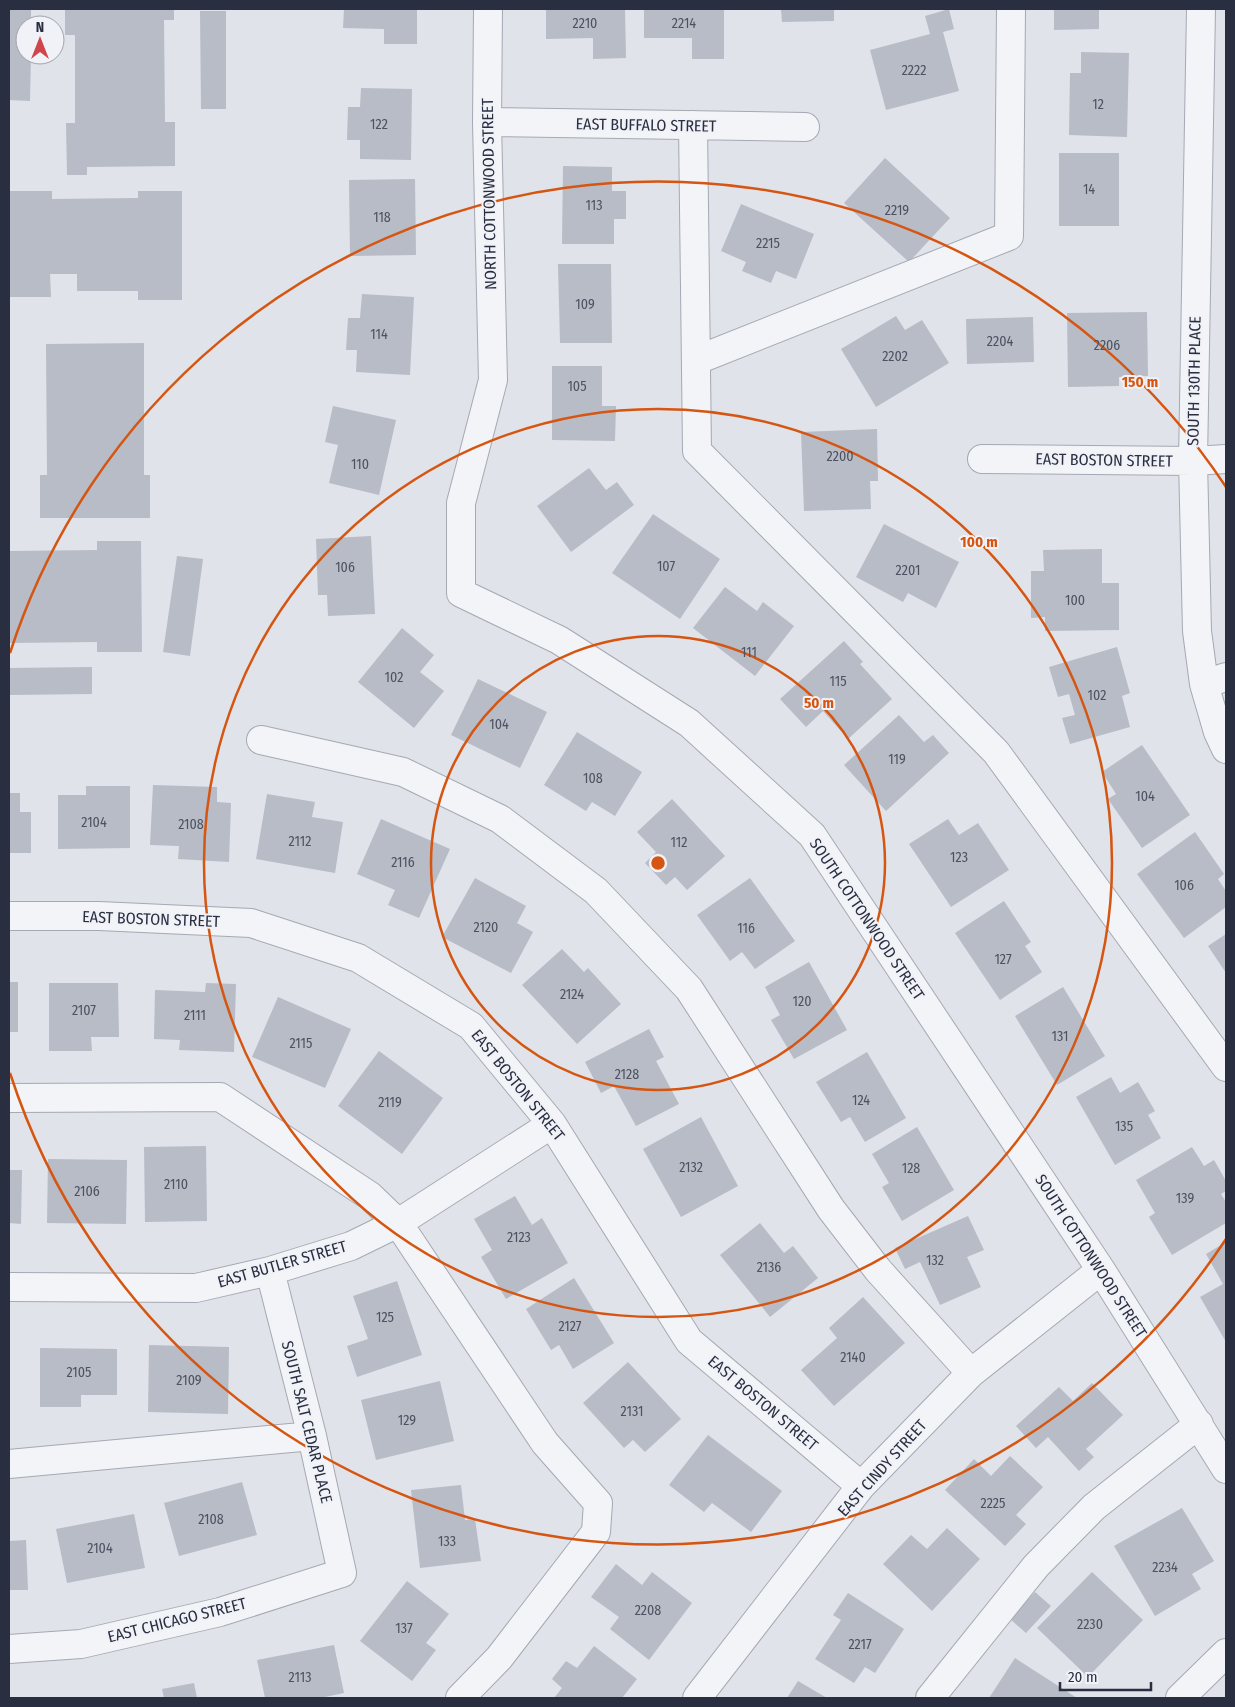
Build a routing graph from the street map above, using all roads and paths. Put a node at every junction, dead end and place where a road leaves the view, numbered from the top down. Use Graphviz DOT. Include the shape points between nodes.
graph roads {
  1 [pos="488,9"];
  2 [pos="1011,9"];
  3 [pos="1201,9"];
  4 [pos="487,122"];
  5 [pos="693,125"];
  6 [pos="805,127"];
  7 [pos="697,360"];
  8 [pos="493,380"];
  9 [pos="982,459"];
  10 [pos="1226,459"];
  11 [pos="1193,461"];
  12 [pos="1215,680"];
  13 [pos="261,740"];
  14 [pos="1226,749"];
  15 [pos="9,916"];
  16 [pos="1226,1067"];
  17 [pos="9,1098"];
  18 [pos="552,1124"];
  19 [pos="398,1222"];
  20 [pos="1101,1270"];
  21 [pos="270,1271"];
  22 [pos="9,1287"];
  23 [pos="972,1373"];
  24 [pos="1198,1424"];
  25 [pos="312,1436"];
  26 [pos="9,1464"];
  27 [pos="1226,1468"];
  28 [pos="861,1486"];
  29 [pos="342,1572"];
  30 [pos="9,1649"];
  31 [pos="1226,1653"];
  32 [pos="460,1698"];
  33 [pos="697,1698"];
  34 [pos="930,1698"];
  35 [pos="1180,1698"];
  1 -- 4 [label="street, NORTH COTTONWOOD STREET"];
  2 -- 7 [label="street" via="1009,236"];
  3 -- 11 [label="street, SOUTH 130TH PLACE"];
  4 -- 5 [label="street, EAST BUFFALO STREET"];
  4 -- 8 [label="street, NORTH COTTONWOOD STREET"];
  5 -- 6 [label="street, EAST BUFFALO STREET"];
  5 -- 7 [label="street"];
  7 -- 16 [label="street" via="697,451 996,752"];
  8 -- 20 [label="street, SOUTH COTTONWOOD STREET" via="461,503 461,593 559,640 689,723 812,835"];
  9 -- 11 [label="street, EAST BOSTON STREET"];
  10 -- 11 [label="street, EAST BOSTON STREET"];
  11 -- 12 [label="street, SOUTH 130TH PLACE" via="1197,631"];
  12 -- 14 [label="street, SOUTH 130TH PLACE" via="1218,732"];
  13 -- 23 [label="street" via="403,772 500,819 596,891 689,989 831,1209 878,1270"];
  15 -- 18 [label="street, EAST BOSTON STREET" via="99,916 251,923 358,958 471,1026"];
  17 -- 19 [label="street" via="220,1097 370,1196"];
  18 -- 19 [label="street, EAST BUTLER STREET"];
  18 -- 28 [label="street, EAST BOSTON STREET" via="689,1341"];
  19 -- 21 [label="street, EAST BUTLER STREET" via="351,1246"];
  19 -- 32 [label="street" via="545,1443 598,1502 596,1532 499,1658"];
  20 -- 23 [label="street, EAST CINDY STREET"];
  20 -- 24 [label="street, SOUTH COTTONWOOD STREET"];
  21 -- 22 [label="street, EAST BUTLER STREET" via="196,1288"];
  21 -- 25 [label="street, SOUTH SALT CEDAR PLACE"];
  23 -- 28 [label="street, EAST CINDY STREET"];
  24 -- 27 [label="street, SOUTH COTTONWOOD STREET"];
  24 -- 34 [label="street" via="1094,1506 1036,1566"];
  25 -- 26 [label="street"];
  25 -- 29 [label="street, SOUTH SALT CEDAR PLACE"];
  28 -- 33 [label="street, EAST CINDY STREET"];
  29 -- 30 [label="street, EAST CHICAGO STREET" via="220,1612 108,1638 80,1644"];
  31 -- 35 [label="street"];
}
